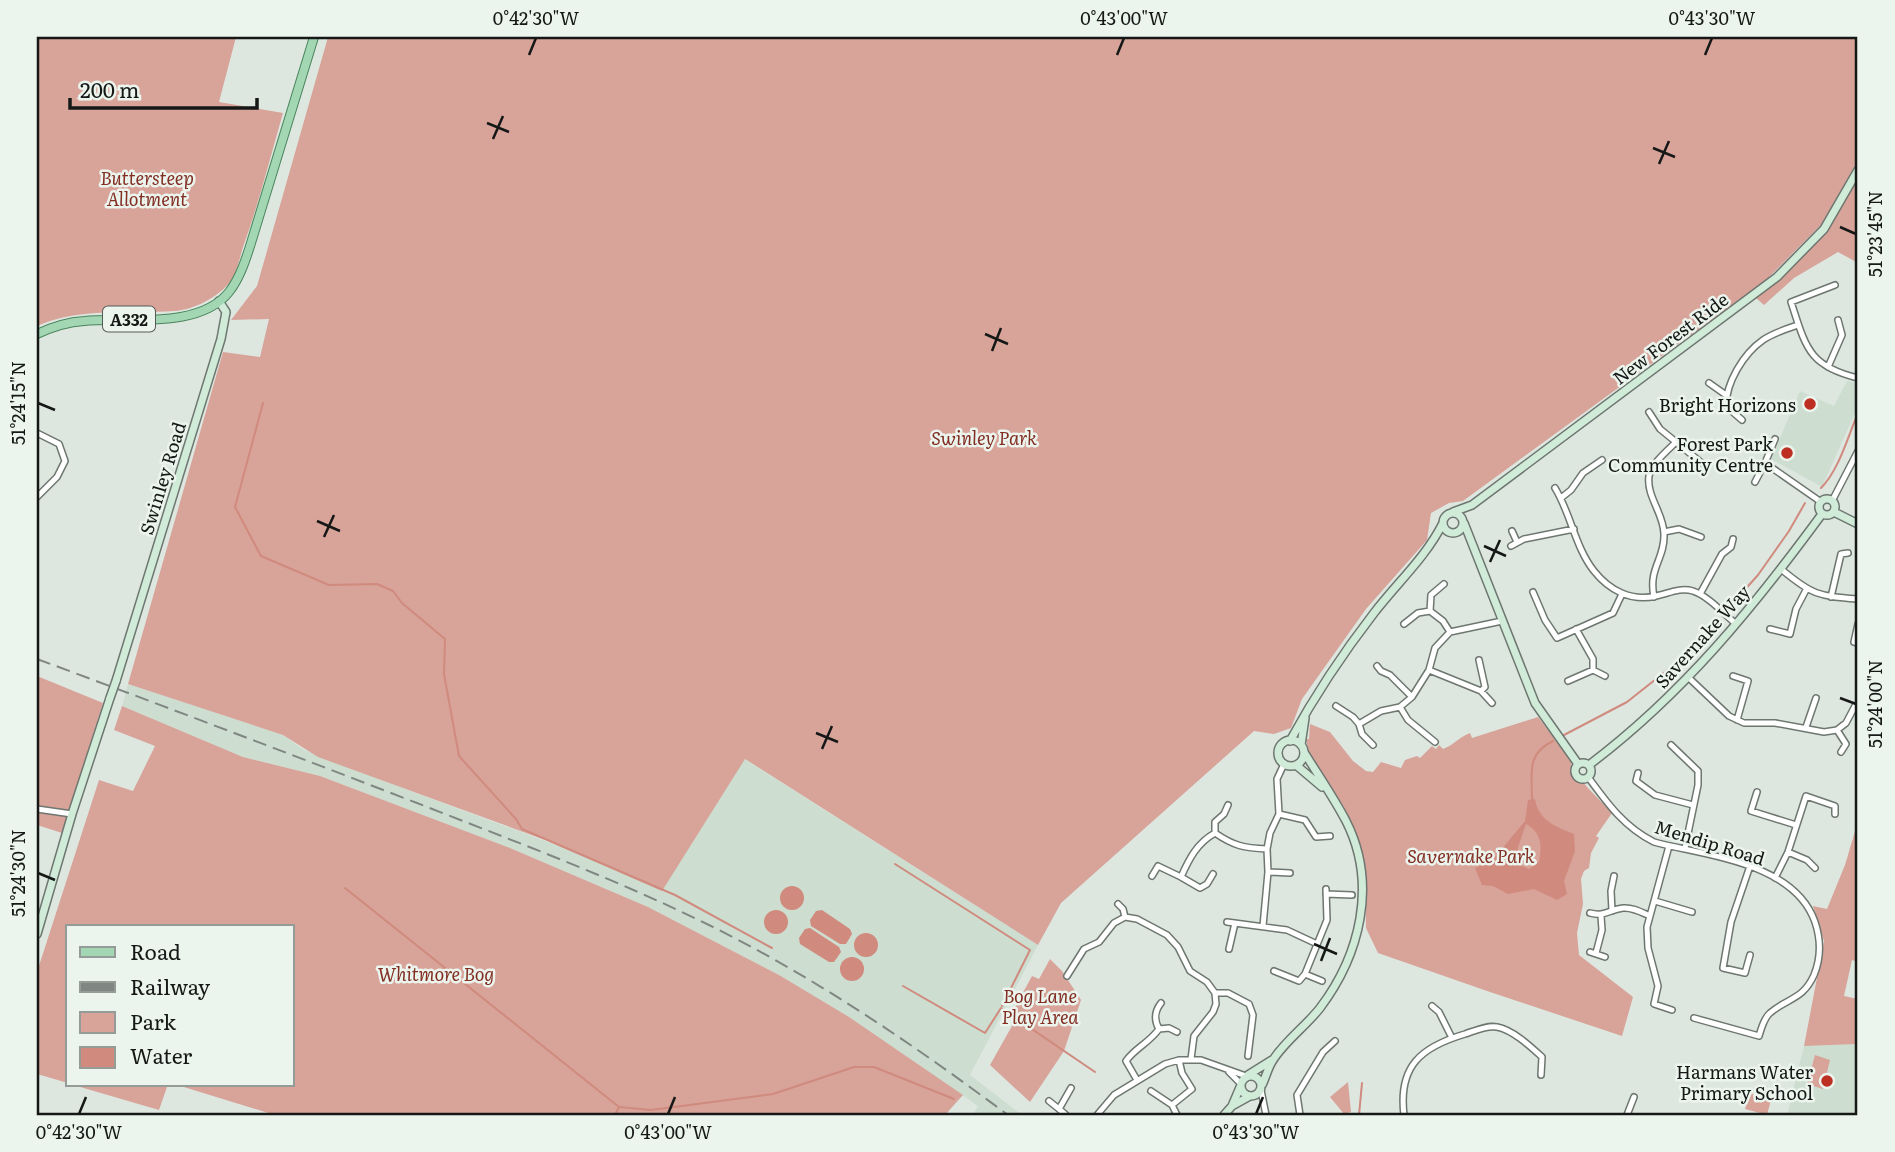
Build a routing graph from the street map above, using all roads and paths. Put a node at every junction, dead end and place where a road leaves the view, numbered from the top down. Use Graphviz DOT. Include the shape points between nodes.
graph roads {
  1 [pos="314,37"];
  2 [pos="1858,170"];
  3 [pos="1835,285"];
  4 [pos="219,301"];
  5 [pos="1838,320"];
  6 [pos="1798,325"];
  7 [pos="37,334"];
  8 [pos="1828,367"];
  9 [pos="1858,378"];
  10 [pos="1709,383"];
  11 [pos="1726,395"];
  12 [pos="1649,412"];
  13 [pos="1742,420"];
  14 [pos="37,433"];
  15 [pos="1775,439"];
  16 [pos="1676,442"];
  17 [pos="1858,453"];
  18 [pos="1602,460"];
  19 [pos="1765,463"];
  20 [pos="1703,464"];
  21 [pos="1755,482"];
  22 [pos="1555,488"];
  23 [pos="37,497"];
  24 [pos="1561,498"];
  25 [pos="1832,501"];
  26 [pos="1821,502"];
  27 [pos="1472,505"];
  28 [pos="1453,512"];
  29 [pos="1834,512"];
  30 [pos="1822,514"];
  31 [pos="1443,523"];
  32 [pos="1464,523"];
  33 [pos="1858,524"];
  34 [pos="1574,528"];
  35 [pos="1513,531"];
  36 [pos="1664,532"];
  37 [pos="1455,533"];
  38 [pos="1701,537"];
  39 [pos="1733,539"];
  40 [pos="1433,542"];
  41 [pos="1471,544"];
  42 [pos="1731,547"];
  43 [pos="1738,548"];
  44 [pos="1848,553"];
  45 [pos="1781,569"];
  46 [pos="1444,584"];
  47 [pos="1806,590"];
  48 [pos="1533,592"];
  49 [pos="1622,594"];
  50 [pos="1700,594"];
  51 [pos="1654,597"];
  52 [pos="1831,597"];
  53 [pos="1858,599"];
  54 [pos="1430,611"];
  55 [pos="1502,621"];
  56 [pos="1404,624"];
  57 [pos="1736,624"];
  58 [pos="1858,624"];
  59 [pos="1576,629"];
  60 [pos="1770,629"];
  61 [pos="1450,632"];
  62 [pos="1846,639"];
  63 [pos="1856,642"];
  64 [pos="1479,660"];
  65 [pos="1377,666"];
  66 [pos="1429,670"];
  67 [pos="1592,670"];
  68 [pos="1605,676"];
  69 [pos="1733,676"];
  70 [pos="1689,678"];
  71 [pos="1756,679"];
  72 [pos="1567,681"];
  73 [pos="1748,681"];
  74 [pos="1481,691"];
  75 [pos="1412,696"];
  76 [pos="1816,698"];
  77 [pos="1492,703"];
  78 [pos="1336,706"];
  79 [pos="1856,706"];
  80 [pos="1400,707"];
  81 [pos="1307,710"];
  82 [pos="1737,720"];
  83 [pos="1359,724"];
  84 [pos="1806,727"];
  85 [pos="1837,730"];
  86 [pos="1290,741"];
  87 [pos="1435,742"];
  88 [pos="1373,745"];
  89 [pos="1671,745"];
  90 [pos="1302,749"];
  91 [pos="1841,752"];
  92 [pos="1284,764"];
  93 [pos="1578,764"];
  94 [pos="1296,765"];
  95 [pos="1589,765"];
  96 [pos="1638,773"];
  97 [pos="1588,777"];
  98 [pos="1328,792"];
  99 [pos="1757,792"];
  100 [pos="1228,805"];
  101 [pos="1693,806"];
  102 [pos="37,809"];
  103 [pos="72,814"];
  104 [pos="1279,814"];
  105 [pos="1835,814"];
  106 [pos="1796,825"];
  107 [pos="1214,833"];
  108 [pos="1330,836"];
  109 [pos="1670,846"];
  110 [pos="1685,848"];
  111 [pos="1267,849"];
  112 [pos="1788,852"];
  113 [pos="1750,866"];
  114 [pos="1815,868"];
  115 [pos="1268,872"];
  116 [pos="1290,873"];
  117 [pos="1213,874"];
  118 [pos="1152,876"];
  119 [pos="1614,876"];
  120 [pos="1181,877"];
  121 [pos="1775,878"];
  122 [pos="1352,895"];
  123 [pos="1655,901"];
  124 [pos="1118,904"];
  125 [pos="1326,908"];
  126 [pos="1317,909"];
  127 [pos="1612,911"];
  128 [pos="1692,912"];
  129 [pos="1590,914"];
  130 [pos="1650,915"];
  131 [pos="1601,916"];
  132 [pos="1125,918"];
  133 [pos="1227,922"];
  134 [pos="1235,923"];
  135 [pos="1263,926"];
  136 [pos="37,934"];
  137 [pos="1317,944"];
  138 [pos="1229,949"];
  139 [pos="1750,955"];
  140 [pos="1605,957"];
  141 [pos="1723,968"];
  142 [pos="1274,971"];
  143 [pos="1305,974"];
  144 [pos="1719,975"];
  145 [pos="1067,976"];
  146 [pos="1322,981"];
  147 [pos="1215,993"];
  148 [pos="1161,1003"];
  149 [pos="1432,1006"];
  150 [pos="1672,1010"];
  151 [pos="1695,1018"];
  152 [pos="1706,1022"];
  153 [pos="1159,1029"];
  154 [pos="1704,1031"];
  155 [pos="1177,1032"];
  156 [pos="1452,1038"];
  157 [pos="1335,1041"];
  158 [pos="1248,1056"];
  159 [pos="1191,1059"];
  160 [pos="1179,1060"];
  161 [pos="1273,1060"];
  162 [pos="1229,1072"];
  163 [pos="1541,1075"];
  164 [pos="1247,1076"];
  165 [pos="1137,1080"];
  166 [pos="1241,1085"];
  167 [pos="1261,1087"];
  168 [pos="1071,1088"];
  169 [pos="1151,1091"];
  170 [pos="1251,1096"];
  171 [pos="1634,1097"];
  172 [pos="1049,1101"];
  173 [pos="1172,1105"];
  174 [pos="1232,1106"];
  175 [pos="1263,1107"];
  176 [pos="1059,1109"];
  177 [pos="1066,1115"];
  178 [pos="1097,1115"];
  179 [pos="1177,1115"];
  180 [pos="1224,1115"];
  181 [pos="1266,1115"];
  182 [pos="1300,1115"];
  183 [pos="1404,1115"];
  184 [pos="1627,1115"];
  1 -- 4 [label="main road" via="244,263"];
  2 -- 27 [label="main road, New Forest Ride" via="1824,229 1777,277"];
  3 -- 6 [label="street" via="1791,302"];
  4 -- 7 [label="main road, A332" via="178,317 80,321"];
  4 -- 103 [label="main road, Swinley Road, bridge" via="226,312 222,340"];
  5 -- 8 [label="street" via="1842,335"];
  6 -- 8 [label="street" via="1816,360"];
  6 -- 11 [label="street" via="1761,341 1740,365"];
  8 -- 9 [label="street"];
  10 -- 11 [label="street"];
  11 -- 13 [label="street" via="1726,407"];
  12 -- 16 [label="street"];
  14 -- 23 [label="street" via="59,444 65,461 57,477"];
  15 -- 19 [label="street"];
  16 -- 20 [label="street"];
  16 -- 36 [label="street" via="1649,475"];
  17 -- 25 [label="street"];
  18 -- 24 [label="street"];
  19 -- 21 [label="street"];
  19 -- 26 [label="street"];
  22 -- 24 [label="street"];
  24 -- 34 [label="street"];
  25 -- 26 [label="main road"];
  25 -- 29 [label="main road"];
  26 -- 30 [label="main road"];
  27 -- 28 [label="main road, New Forest Ride"];
  27 -- 32 [label="main road, New Forest Ride"];
  28 -- 31 [label="main road, New Forest Ride"];
  28 -- 32 [label="main road"];
  29 -- 30 [label="main road"];
  29 -- 33 [label="main road"];
  30 -- 45 [label="main road, Savernake Way"];
  31 -- 37 [label="main road" via="1445,530"];
  31 -- 40 [label="main road, New Forest Ride"];
  32 -- 37 [label="main road, New Forest Ride"];
  32 -- 41 [label="main road"];
  34 -- 35 [label="street" via="1514,544"];
  34 -- 49 [label="street" via="1593,569 1606,585"];
  36 -- 38 [label="street" via="1679,529"];
  36 -- 51 [label="street" via="1652,573"];
  37 -- 40 [label="main road, New Forest Ride"];
  37 -- 41 [label="main road"];
  39 -- 42 [label="street"];
  40 -- 81 [label="main road, New Forest Ride" via="1374,614"];
  41 -- 55 [label="main road"];
  42 -- 43 [label="street"];
  42 -- 50 [label="street" via="1722,554"];
  44 -- 52 [label="street" via="1841,554"];
  45 -- 47 [label="street"];
  45 -- 57 [label="main road, Savernake Way"];
  46 -- 54 [label="street" via="1431,595"];
  47 -- 52 [label="street"];
  47 -- 60 [label="street" via="1792,634"];
  48 -- 59 [label="street" via="1557,638"];
  49 -- 51 [label="street"];
  49 -- 59 [label="street" via="1613,613"];
  50 -- 51 [label="street" via="1684,589"];
  50 -- 57 [label="street"];
  52 -- 53 [label="street"];
  54 -- 56 [label="street" via="1418,613"];
  54 -- 61 [label="street"];
  55 -- 61 [label="street"];
  55 -- 93 [label="main road" via="1535,703"];
  57 -- 70 [label="main road, Savernake Way"];
  58 -- 63 [label="street"];
  59 -- 67 [label="street" via="1593,659"];
  61 -- 66 [label="street" via="1435,648"];
  62 -- 63 [label="street"];
  64 -- 74 [label="street" via="1485,687"];
  65 -- 75 [label="street"];
  66 -- 74 [label="street"];
  66 -- 75 [label="street"];
  67 -- 68 [label="street"];
  67 -- 72 [label="street"];
  69 -- 73 [label="street"];
  70 -- 82 [label="street"];
  70 -- 95 [label="main road, Savernake Way"];
  71 -- 73 [label="street"];
  73 -- 82 [label="street"];
  74 -- 77 [label="street"];
  75 -- 80 [label="street"];
  76 -- 84 [label="street"];
  78 -- 83 [label="street"];
  79 -- 85 [label="street"];
  80 -- 83 [label="street" via="1381,711"];
  80 -- 87 [label="street" via="1408,720"];
  81 -- 86 [label="main road, New Forest Ride"];
  81 -- 90 [label="main road, New Forest Ride"];
  82 -- 84 [label="street"];
  83 -- 88 [label="street"];
  84 -- 85 [label="street"];
  85 -- 91 [label="street" via="1846,744"];
  86 -- 90 [label="main road"];
  86 -- 92 [label="main road, New Forest Ride" via="1282,744 1279,752"];
  89 -- 101 [label="street" via="1698,771"];
  90 -- 94 [label="main road, New Forest Ride" via="1302,760"];
  90 -- 98 [label="main road"];
  92 -- 94 [label="main road"];
  92 -- 104 [label="street" via="1277,779"];
  93 -- 95 [label="main road"];
  93 -- 97 [label="main road" via="1576,775"];
  94 -- 98 [label="main road"];
  95 -- 97 [label="main road"];
  96 -- 101 [label="street" via="1632,782 1655,795"];
  97 -- 109 [label="street, Mendip Road" via="1628,826"];
  98 -- 161 [label="main road" via="1347,822 1362,874 1360,929 1338,982"];
  99 -- 106 [label="street" via="1751,811"];
  100 -- 107 [label="street" via="1214,822"];
  101 -- 110 [label="street"];
  102 -- 103 [label="street"];
  103 -- 136 [label="main road, Swinley Road"];
  104 -- 108 [label="street" via="1305,821 1316,837"];
  104 -- 111 [label="street"];
  105 -- 106 [label="street" via="1835,806 1806,796"];
  106 -- 112 [label="street"];
  107 -- 111 [label="street" via="1242,848"];
  107 -- 120 [label="street" via="1189,858"];
  109 -- 110 [label="street, Mendip Road"];
  109 -- 123 [label="street"];
  110 -- 113 [label="street, Mendip Road"];
  111 -- 115 [label="street"];
  112 -- 114 [label="street"];
  112 -- 121 [label="street"];
  113 -- 121 [label="street, Mendip Road"];
  113 -- 141 [label="street" via="1731,922"];
  115 -- 116 [label="street"];
  115 -- 135 [label="street"];
  117 -- 120 [label="street" via="1200,888"];
  118 -- 120 [label="street" via="1158,866"];
  119 -- 127 [label="street"];
  121 -- 152 [label="street, Mendip Road" via="1799,895 1812,914 1820,954 1813,977 1793,1000 1768,1014 1759,1037"];
  122 -- 125 [label="street" via="1326,891"];
  123 -- 128 [label="street"];
  123 -- 130 [label="street"];
  124 -- 132 [label="street"];
  125 -- 126 [label="street"];
  125 -- 137 [label="street" via="1327,920"];
  127 -- 130 [label="street" via="1630,908"];
  127 -- 131 [label="street"];
  129 -- 131 [label="street"];
  130 -- 150 [label="street" via="1648,947 1657,986 1654,1004"];
  131 -- 140 [label="street" via="1602,930 1593,953"];
  132 -- 145 [label="street" via="1084,949"];
  132 -- 147 [label="street" via="1137,919 1167,935 1190,971"];
  133 -- 134 [label="street"];
  134 -- 135 [label="street"];
  134 -- 138 [label="street"];
  135 -- 137 [label="street" via="1287,930"];
  137 -- 143 [label="street"];
  139 -- 141 [label="street" via="1748,974"];
  141 -- 144 [label="street"];
  142 -- 143 [label="street" via="1299,981"];
  143 -- 146 [label="street"];
  147 -- 158 [label="street" via="1228,993 1249,1004 1253,1015"];
  147 -- 159 [label="street" via="1213,1012 1194,1037"];
  148 -- 153 [label="street" via="1154,1020"];
  149 -- 156 [label="street"];
  151 -- 152 [label="street"];
  152 -- 154 [label="street"];
  153 -- 155 [label="street"];
  153 -- 165 [label="street" via="1126,1061"];
  156 -- 163 [label="street" via="1490,1027 1504,1030 1542,1058"];
  156 -- 183 [label="street" via="1426,1050 1412,1064 1402,1099"];
  157 -- 182 [label="street" via="1297,1095"];
  159 -- 160 [label="street"];
  159 -- 162 [label="street"];
  160 -- 165 [label="street"];
  160 -- 173 [label="street" via="1192,1089"];
  161 -- 164 [label="main road"];
  161 -- 167 [label="main road"];
  162 -- 164 [label="street"];
  162 -- 166 [label="street"];
  164 -- 166 [label="main road"];
  164 -- 167 [label="main road" via="1256,1076"];
  165 -- 178 [label="street" via="1114,1095"];
  166 -- 170 [label="main road"];
  166 -- 174 [label="main road"];
  167 -- 170 [label="main road"];
  167 -- 175 [label="street"];
  168 -- 176 [label="street"];
  169 -- 173 [label="street"];
  170 -- 174 [label="main road"];
  170 -- 175 [label="street"];
  171 -- 184 [label="street"];
  172 -- 176 [label="street"];
  173 -- 179 [label="street"];
  174 -- 180 [label="main road"];
  175 -- 181 [label="street"];
  176 -- 177 [label="street"];
}
